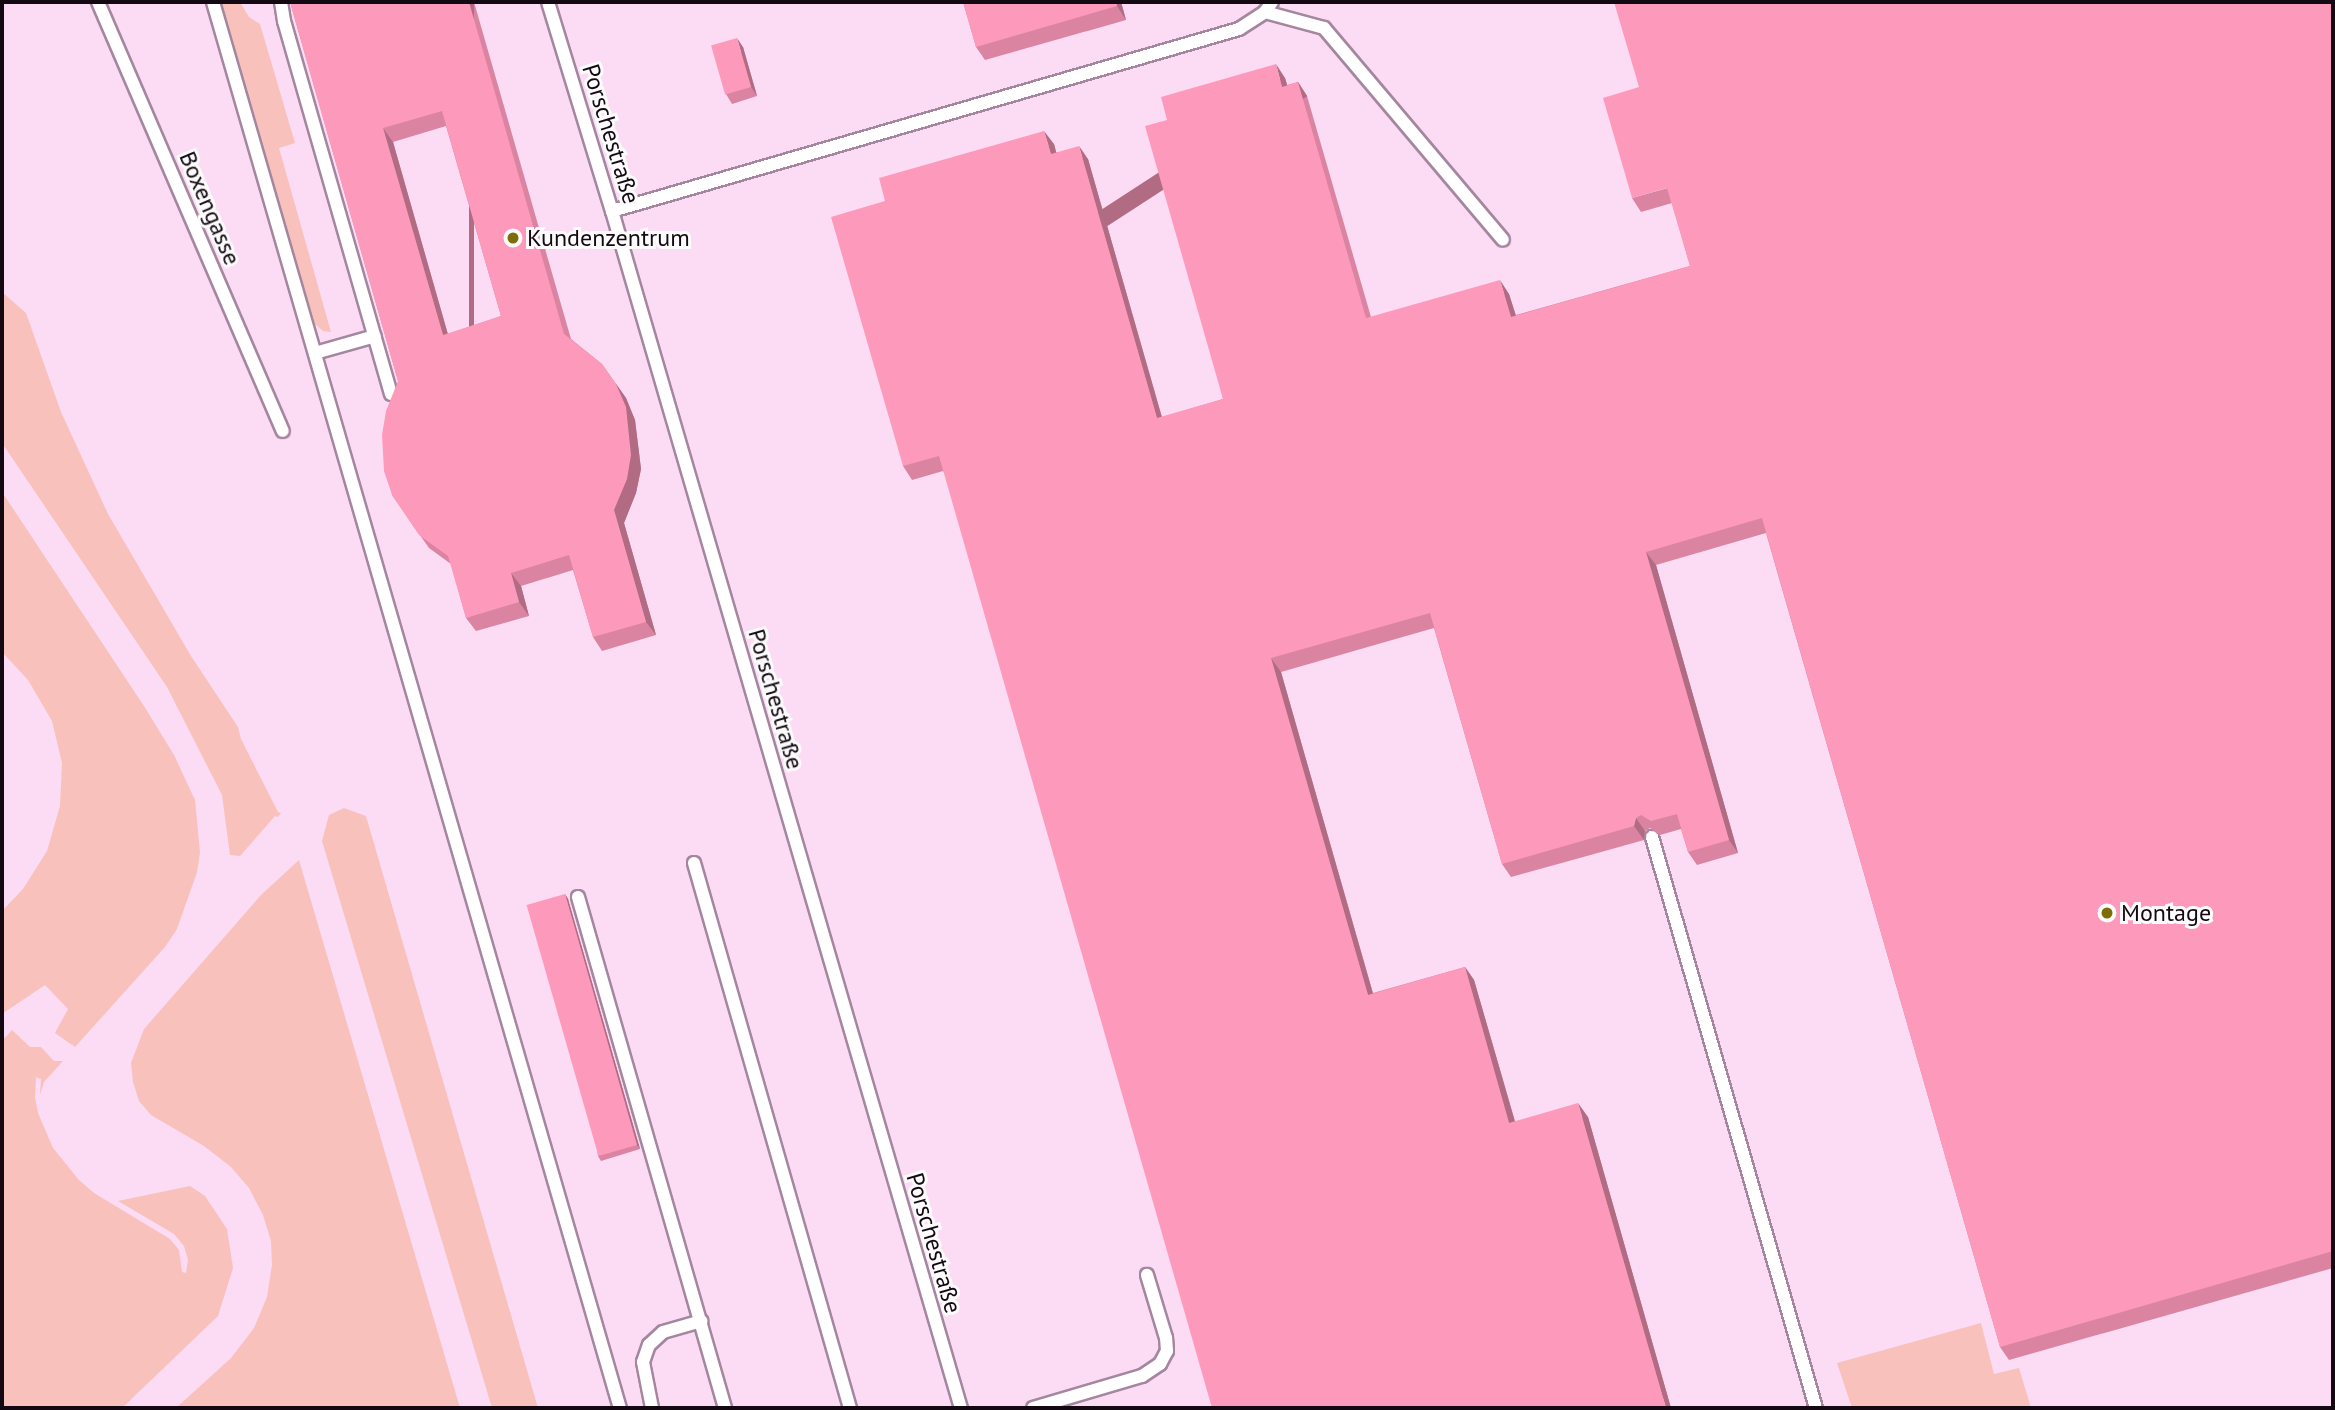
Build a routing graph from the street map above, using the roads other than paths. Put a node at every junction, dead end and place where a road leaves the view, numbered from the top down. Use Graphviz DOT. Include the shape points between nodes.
graph roads {
  1 [pos="98,2"];
  2 [pos="214,2"];
  3 [pos="281,2"];
  4 [pos="548,2"];
  5 [pos="1268,7"];
  6 [pos="612,211"];
  7 [pos="1503,240"];
  8 [pos="375,336"];
  9 [pos="314,353"];
  10 [pos="391,394"];
  11 [pos="283,431"];
  12 [pos="1652,837"];
  13 [pos="694,863"];
  14 [pos="578,897"];
  15 [pos="1147,1275"];
  16 [pos="701,1321"];
  17 [pos="620,1408"];
  18 [pos="652,1408"];
  19 [pos="725,1408"];
  20 [pos="850,1408"];
  21 [pos="961,1408"];
  22 [pos="1034,1408"];
  23 [pos="1816,1408"];
  1 -- 11 [label="lane, Boxengasse"];
  2 -- 9 [label="lane"];
  3 -- 8 [label="lane"];
  4 -- 6 [label="lane, Porschestraße"];
  5 -- 6 [label="lane" via="1239,30"];
  5 -- 7 [label="lane" via="1324,28"];
  6 -- 21 [label="lane, Porschestraße"];
  8 -- 9 [label="lane"];
  8 -- 10 [label="lane"];
  9 -- 17 [label="lane"];
  12 -- 23 [label="lane"];
  13 -- 20 [label="lane"];
  14 -- 16 [label="lane"];
  15 -- 22 [label="lane" via="1166,1338 1167,1351 1160,1364 1142,1376"];
  16 -- 18 [label="lane" via="663,1332 649,1345 643,1362"];
  16 -- 19 [label="lane"];
}
